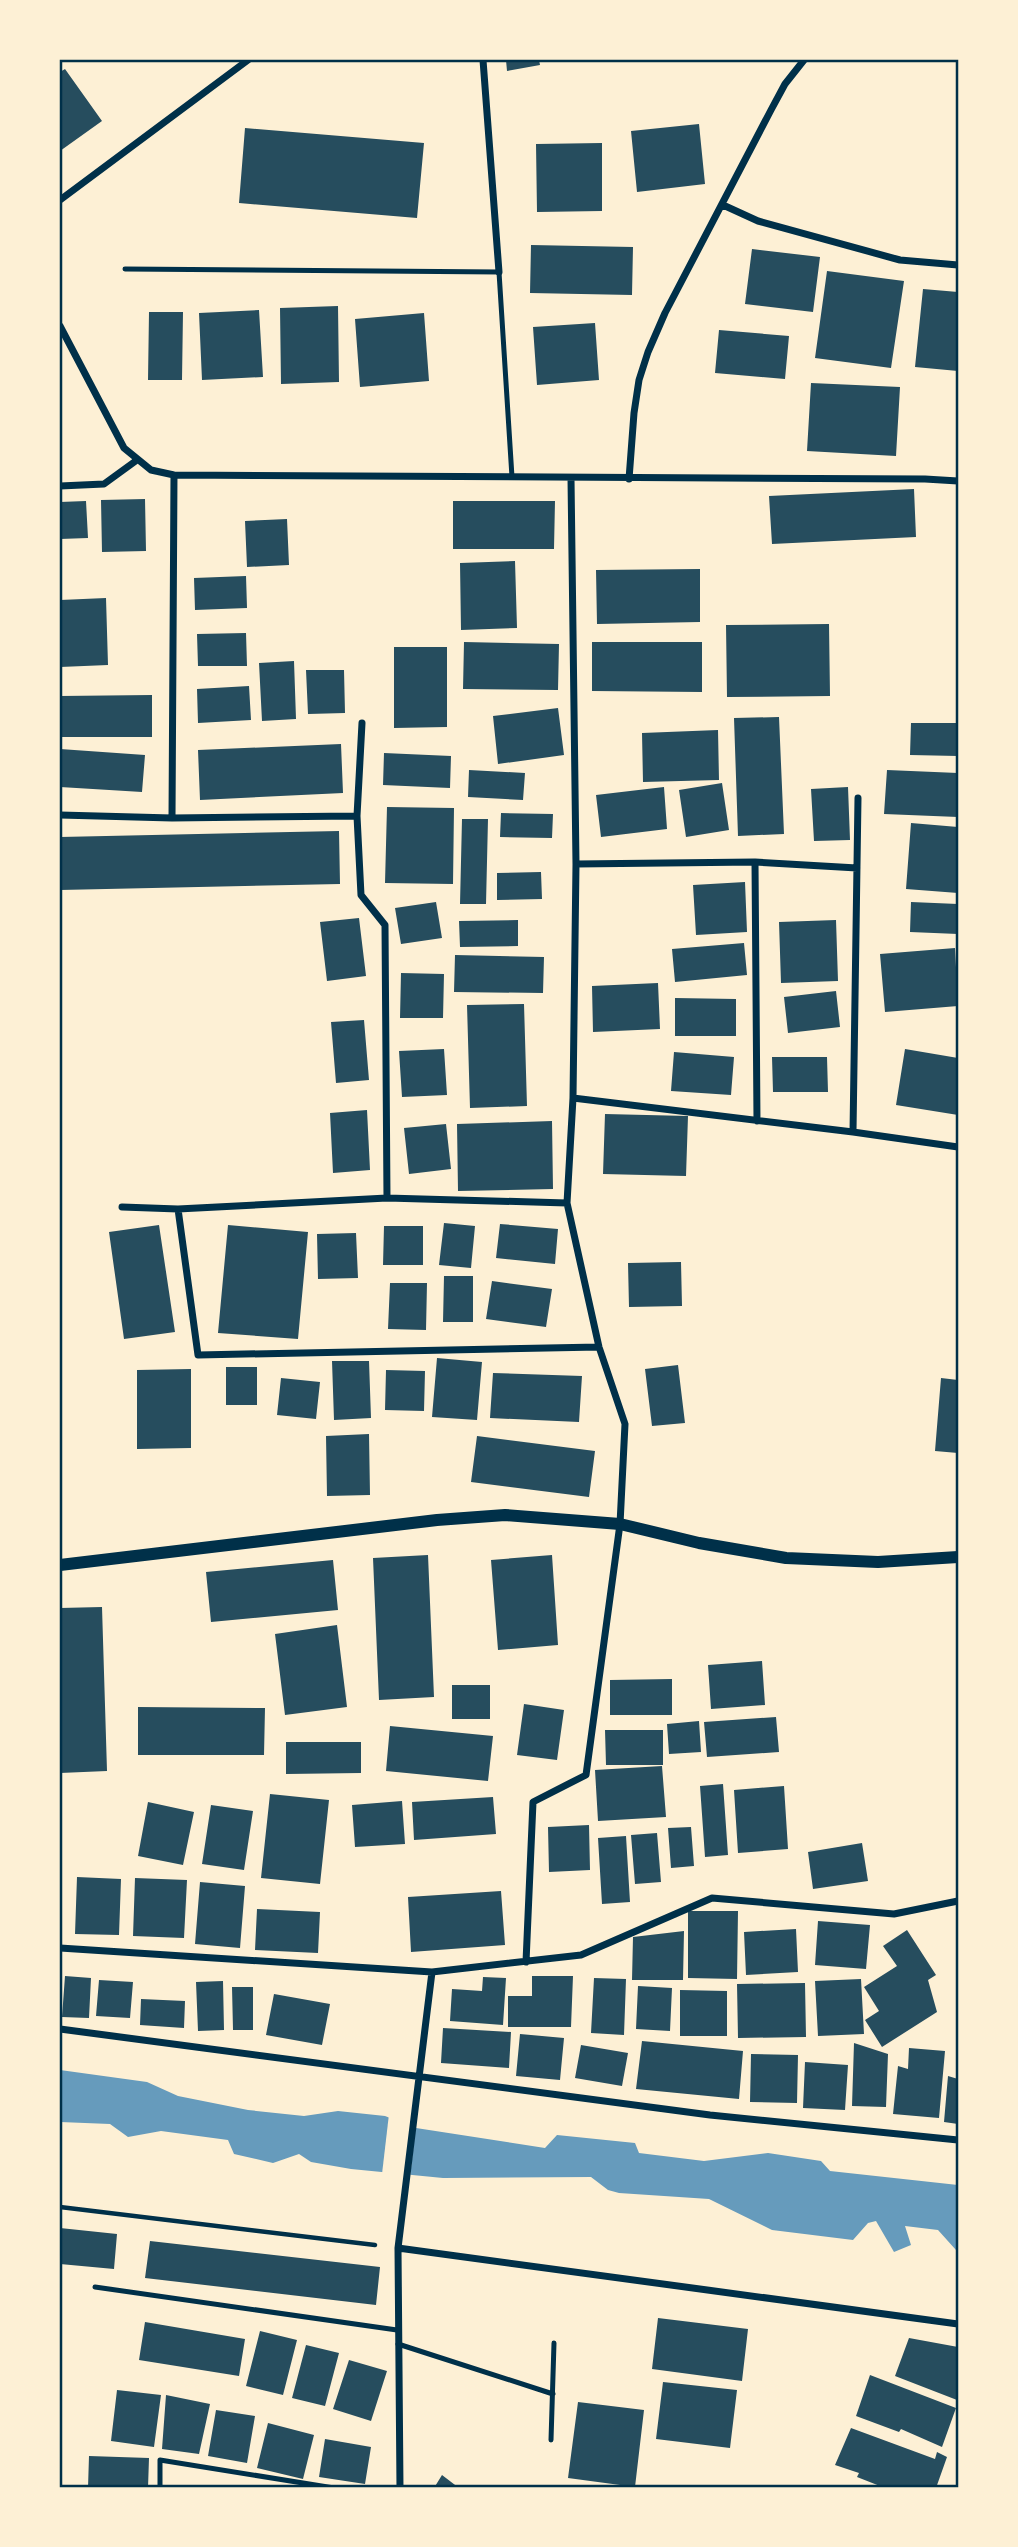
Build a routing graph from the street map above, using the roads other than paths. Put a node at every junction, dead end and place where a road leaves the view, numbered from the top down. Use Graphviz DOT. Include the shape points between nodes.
graph roads {
  1 [pos="248,60"];
  2 [pos="483,60"];
  3 [pos="803,60"];
  4 [pos="60,200"];
  5 [pos="723,205"];
  6 [pos="958,265"];
  7 [pos="125,269"];
  8 [pos="499,272"];
  9 [pos="60,326"];
  10 [pos="137,460"];
  11 [pos="174,475"];
  12 [pos="512,477"];
  13 [pos="571,478"];
  14 [pos="629,479"];
  15 [pos="958,481"];
  16 [pos="60,485"];
  17 [pos="362,723"];
  18 [pos="858,798"];
  19 [pos="60,815"];
  20 [pos="357,816"];
  21 [pos="172,818"];
  22 [pos="755,862"];
  23 [pos="576,864"];
  24 [pos="857,868"];
  25 [pos="573,1098"];
  26 [pos="757,1121"];
  27 [pos="853,1132"];
  28 [pos="958,1147"];
  29 [pos="387,1198"];
  30 [pos="567,1203"];
  31 [pos="122,1207"];
  32 [pos="178,1209"];
  33 [pos="599,1347"];
  34 [pos="620,1524"];
  35 [pos="958,1556"];
  36 [pos="60,1565"];
  37 [pos="958,1901"];
  38 [pos="60,1948"];
  39 [pos="526,1962"];
  40 [pos="432,1972"];
  41 [pos="60,2029"];
  42 [pos="419,2076"];
  43 [pos="958,2140"];
  44 [pos="398,2248"];
  45 [pos="95,2287"];
  46 [pos="958,2324"];
  47 [pos="397,2330"];
  48 [pos="554,2343"];
  49 [pos="398,2344"];
  50 [pos="553,2394"];
  51 [pos="551,2440"];
  52 [pos="160,2487"];
  53 [pos="334,2487"];
  54 [pos="400,2487"];
  1 -- 4 [label="street"];
  2 -- 8 [label="street"];
  3 -- 5 [label="street" via="785,84"];
  5 -- 6 [label="street" via="758,221 900,260"];
  5 -- 14 [label="street" via="648,352 639,380"];
  7 -- 8 [label="lane"];
  8 -- 12 [label="lane"];
  9 -- 10 [label="street" via="117,437"];
  10 -- 11 [label="street" via="151,470"];
  10 -- 16 [label="street" via="104,484"];
  11 -- 12 [label="street"];
  11 -- 21 [label="street"];
  12 -- 13 [label="street"];
  13 -- 14 [label="street"];
  13 -- 23 [label="street"];
  14 -- 15 [label="street"];
  17 -- 20 [label="street"];
  18 -- 24 [label="street"];
  19 -- 21 [label="street"];
  20 -- 21 [label="street"];
  20 -- 29 [label="street" via="361,895 385,925"];
  22 -- 23 [label="street"];
  22 -- 24 [label="street"];
  22 -- 26 [label="street"];
  23 -- 25 [label="street"];
  24 -- 27 [label="street"];
  25 -- 26 [label="street"];
  25 -- 30 [label="street"];
  26 -- 27 [label="street"];
  27 -- 28 [label="street"];
  29 -- 30 [label="street"];
  29 -- 32 [label="street"];
  30 -- 33 [label="street"];
  31 -- 32 [label="street"];
  32 -- 33 [label="street" via="198,1355"];
  33 -- 34 [label="street" via="625,1424"];
  34 -- 35 [label="street" via="699,1544 786,1558 878,1562"];
  34 -- 36 [label="street" via="505,1515 448,1519"];
  34 -- 39 [label="street" via="586,1774 533,1802"];
  37 -- 39 [label="street" via="894,1914 712,1898 581,1955"];
  38 -- 40 [label="street"];
  39 -- 40 [label="street"];
  40 -- 42 [label="street"];
  41 -- 42 [label="street"];
  42 -- 43 [label="street" via="710,2115"];
  42 -- 44 [label="street"];
  44 -- 46 [label="street"];
  44 -- 47 [label="street"];
  45 -- 47 [label="lane"];
  47 -- 49 [label="street"];
  48 -- 50 [label="lane"];
  49 -- 50 [label="lane"];
  49 -- 54 [label="street"];
  50 -- 51 [label="lane"];
  52 -- 53 [label="lane" via="160,2460"];
}
